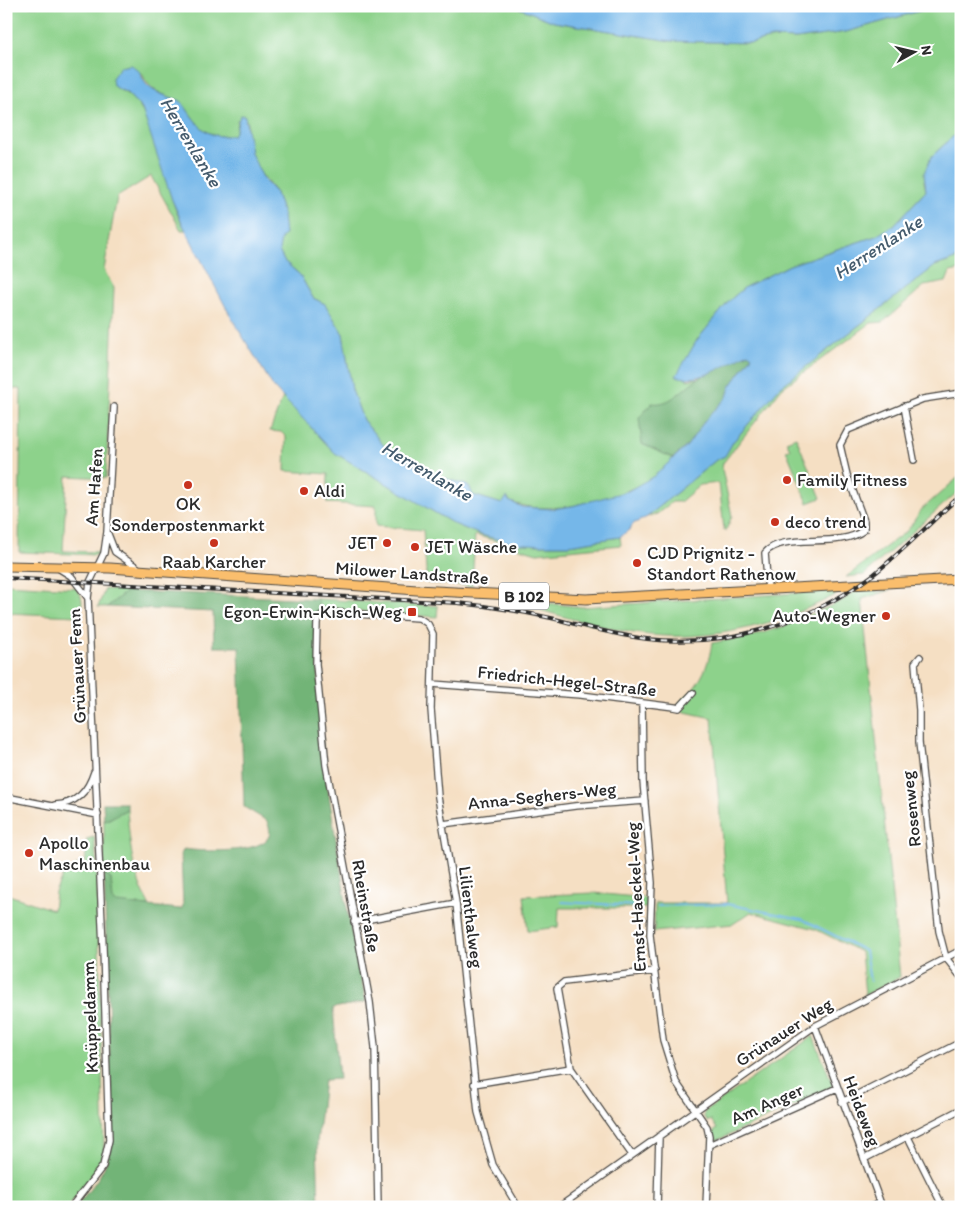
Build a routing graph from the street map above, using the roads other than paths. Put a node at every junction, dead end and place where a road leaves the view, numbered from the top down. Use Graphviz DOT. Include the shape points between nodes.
graph roads {
  1 [pos="961,393"];
  2 [pos="904,406"];
  3 [pos="114,407"];
  4 [pos="914,460"];
  5 [pos="107,532"];
  6 [pos="6,566"];
  7 [pos="57,567"];
  8 [pos="97,568"];
  9 [pos="144,571"];
  10 [pos="961,579"];
  11 [pos="768,590"];
  12 [pos="88,598"];
  13 [pos="428,624"];
  14 [pos="920,657"];
  15 [pos="432,684"];
  16 [pos="693,694"];
  17 [pos="642,703"];
  18 [pos="96,766"];
  19 [pos="6,797"];
  20 [pos="645,801"];
  21 [pos="43,805"];
  22 [pos="98,814"];
  23 [pos="443,824"];
  24 [pos="456,903"];
  25 [pos="354,922"];
  26 [pos="961,950"];
  27 [pos="946,958"];
  28 [pos="655,970"];
  29 [pos="961,977"];
  30 [pos="815,1026"];
  31 [pos="961,1042"];
  32 [pos="571,1068"];
  33 [pos="474,1084"];
  34 [pos="837,1088"];
  35 [pos="842,1102"];
  36 [pos="961,1109"];
  37 [pos="695,1110"];
  38 [pos="659,1136"];
  39 [pos="908,1137"];
  40 [pos="709,1145"];
  41 [pos="632,1154"];
  42 [pos="864,1159"];
  43 [pos="881,1205"];
  44 [pos="71,1207"];
  45 [pos="378,1207"];
  46 [pos="518,1207"];
  47 [pos="560,1207"];
  48 [pos="657,1207"];
  49 [pos="706,1207"];
  50 [pos="871,1207"];
  51 [pos="943,1207"];
  1 -- 2 [label="street" via="923,399"];
  2 -- 4 [label="street"];
  2 -- 11 [label="street" via="848,430 840,445 847,476 864,520 864,530 832,540 771,546 766,553"];
  3 -- 5 [label="street, Am Hafen"];
  5 -- 8 [label="street, Am Hafen" via="104,553"];
  5 -- 9 [label="street, Milower Landstraße" via="114,552 125,562"];
  6 -- 7 [label="main road, Milower Landstraße / B 102"];
  7 -- 8 [label="main road, Milower Landstraße / B 102"];
  7 -- 12 [label="street" via="71,576"];
  8 -- 9 [label="main road, Milower Landstraße / B 102"];
  8 -- 12 [label="street, Grünauer Fenn" via="90,582"];
  9 -- 11 [label="main road, Milower Landstraße / B 102" via="586,600"];
  10 -- 11 [label="main road, Milower Landstraße / B 102"];
  12 -- 18 [label="street, Grünauer Fenn"];
  13 -- 15 [label="street, Lilienthalweg" via="433,634"];
  13 -- 25 [label="street, Rheinstraße" via="419,618 328,612 317,622 316,664 326,765"];
  14 -- 27 [label="street, Rosenweg" via="915,663 920,742 939,931"];
  15 -- 17 [label="street, Friedrich-Hegel-Straße"];
  15 -- 23 [label="street, Lilienthalweg" via="434,753"];
  16 -- 17 [label="street, Friedrich-Hegel-Straße" via="679,708"];
  17 -- 20 [label="street, Ernst-Haeckel-Weg"];
  18 -- 21 [label="street, Grünauer Fenn" via="89,786 81,796 62,805"];
  18 -- 22 [label="street, Grünauer Fenn"];
  19 -- 21 [label="street, Grünauer Fenn"];
  20 -- 23 [label="street, Anna-Seghers-Weg" via="575,806"];
  20 -- 28 [label="street, Ernst-Haeckel-Weg" via="652,883 649,930"];
  21 -- 22 [label="street, Grünauer Fenn"];
  22 -- 44 [label="street, Knüppeldamm" via="109,1140 103,1166"];
  23 -- 24 [label="street, Lilienthalweg"];
  24 -- 25 [label="street"];
  24 -- 33 [label="street, Lilienthalweg"];
  25 -- 45 [label="street, Rheinstraße" via="370,1002 375,1047"];
  26 -- 27 [label="street, Grünauer Weg"];
  27 -- 29 [label="street"];
  27 -- 30 [label="street, Grünauer Weg"];
  28 -- 32 [label="street" via="564,982 558,986"];
  28 -- 37 [label="street, Ernst-Haeckel-Weg" via="668,1062 676,1082"];
  30 -- 34 [label="street, Heideweg"];
  30 -- 37 [label="street, Grünauer Weg"];
  31 -- 35 [label="street"];
  32 -- 33 [label="street"];
  32 -- 41 [label="street"];
  33 -- 46 [label="street, Lilienthalweg" via="490,1158"];
  34 -- 35 [label="street, Heideweg"];
  34 -- 40 [label="street, Am Anger"];
  35 -- 42 [label="street, Heideweg"];
  36 -- 39 [label="street"];
  37 -- 38 [label="street, Grünauer Weg"];
  37 -- 40 [label="street, Ernst-Haeckel-Weg" via="707,1128"];
  38 -- 41 [label="street, Grünauer Weg"];
  38 -- 48 [label="street"];
  39 -- 42 [label="street"];
  39 -- 51 [label="street"];
  40 -- 49 [label="street, Ernst-Haeckel-Weg"];
  41 -- 47 [label="street, Grünauer Weg"];
  42 -- 43 [label="street, Heideweg"];
  43 -- 50 [label="street"];
}
